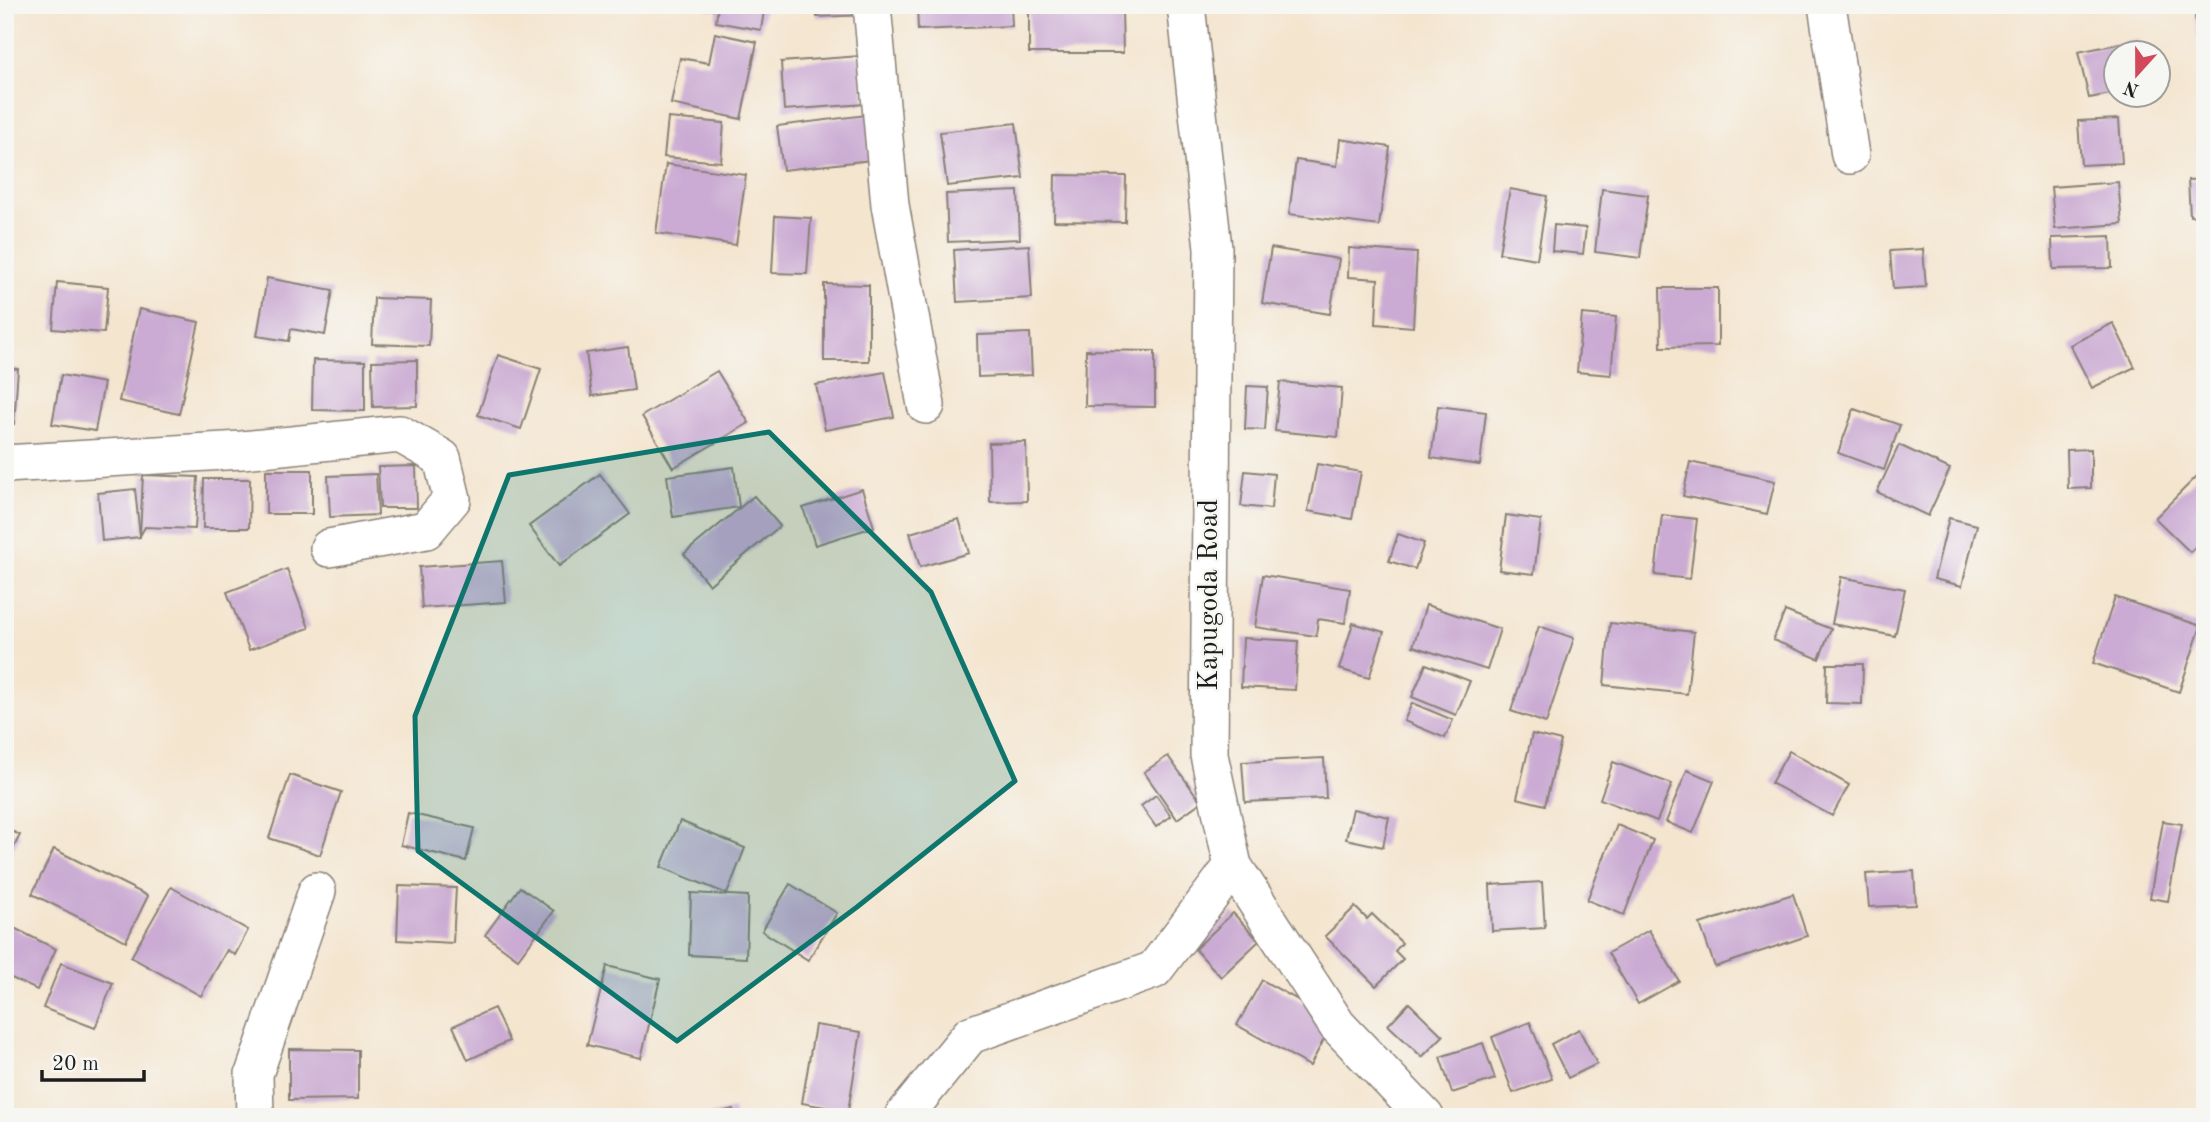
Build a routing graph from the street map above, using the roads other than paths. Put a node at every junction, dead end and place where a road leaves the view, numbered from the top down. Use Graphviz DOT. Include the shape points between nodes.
graph roads {
  1 [pos="872,5"];
  2 [pos="1186,5"];
  3 [pos="1827,5"];
  4 [pos="1850,155"];
  5 [pos="926,405"];
  6 [pos="5,464"];
  7 [pos="329,548"];
  8 [pos="1233,866"];
  9 [pos="317,891"];
  10 [pos="255,1117"];
  11 [pos="903,1117"];
  12 [pos="1425,1117"];
  1 -- 5 [label="street" via="890,205"];
  2 -- 8 [label="street, Kapugoda Road" via="1213,248 1209,755"];
  3 -- 4 [label="street"];
  6 -- 7 [label="street" via="242,450 400,434 442,458 452,499 426,530"];
  8 -- 11 [label="street" via="1154,970 970,1035"];
  8 -- 12 [label="street, Kapugoda Road" via="1337,1025"];
  9 -- 10 [label="street" via="254,1074"];
}
